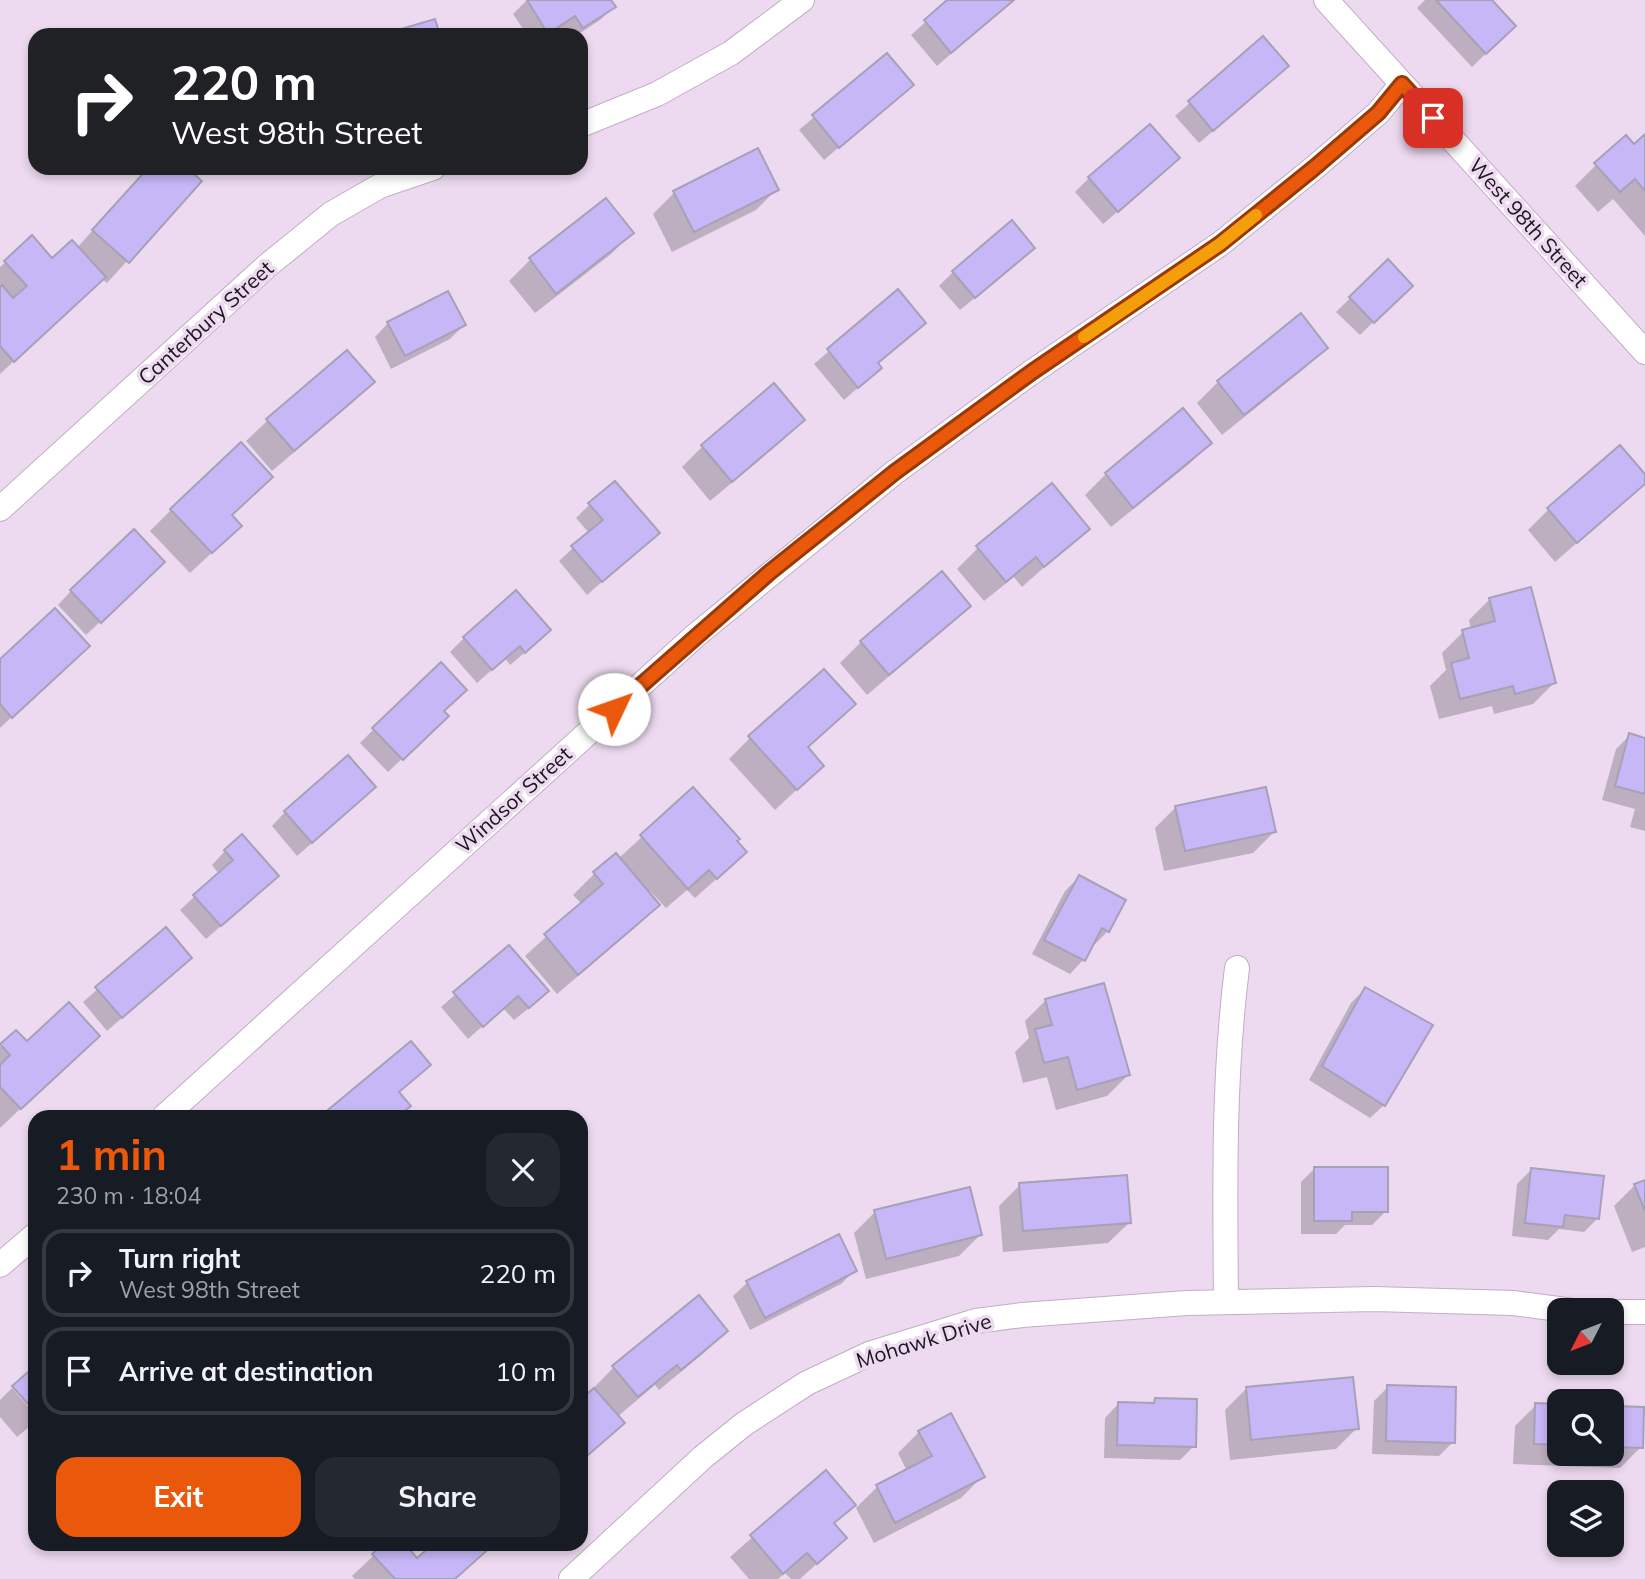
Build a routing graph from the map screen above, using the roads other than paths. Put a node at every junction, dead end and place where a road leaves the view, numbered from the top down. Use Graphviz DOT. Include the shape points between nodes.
graph roads {
  1 [pos="802,0"];
  2 [pos="1326,0"];
  3 [pos="1402,84"];
  4 [pos="588,122"];
  5 [pos="412,175"];
  6 [pos="1645,352"];
  7 [pos="0,509"];
  8 [pos="1237,968"];
  9 [pos="172,1110"];
  10 [pos="28,1241"];
  11 [pos="0,1265"];
  12 [pos="1226,1302"];
  13 [pos="1547,1308"];
  14 [pos="1624,1312"];
  15 [pos="1645,1312"];
  16 [pos="571,1579"];
  1 -- 4 [label="street" via="731,52 657,94"];
  2 -- 3 [label="street, West 98th Street"];
  3 -- 6 [label="street, West 98th Street"];
  3 -- 9 [label="street, Windsor Street" via="1378,113 1220,244 1032,372 895,472 770,572"];
  5 -- 7 [label="street, Canterbury Street" via="380,186 331,214 268,265"];
  8 -- 12 [label="street" via="1225,1159"];
  10 -- 11 [label="street"];
  12 -- 13 [label="street, Mohawk Drive" via="1374,1298"];
  12 -- 16 [label="street, Mohawk Drive" via="1010,1316 976,1321 869,1354 807,1383 744,1424"];
  14 -- 15 [label="street"];
}
